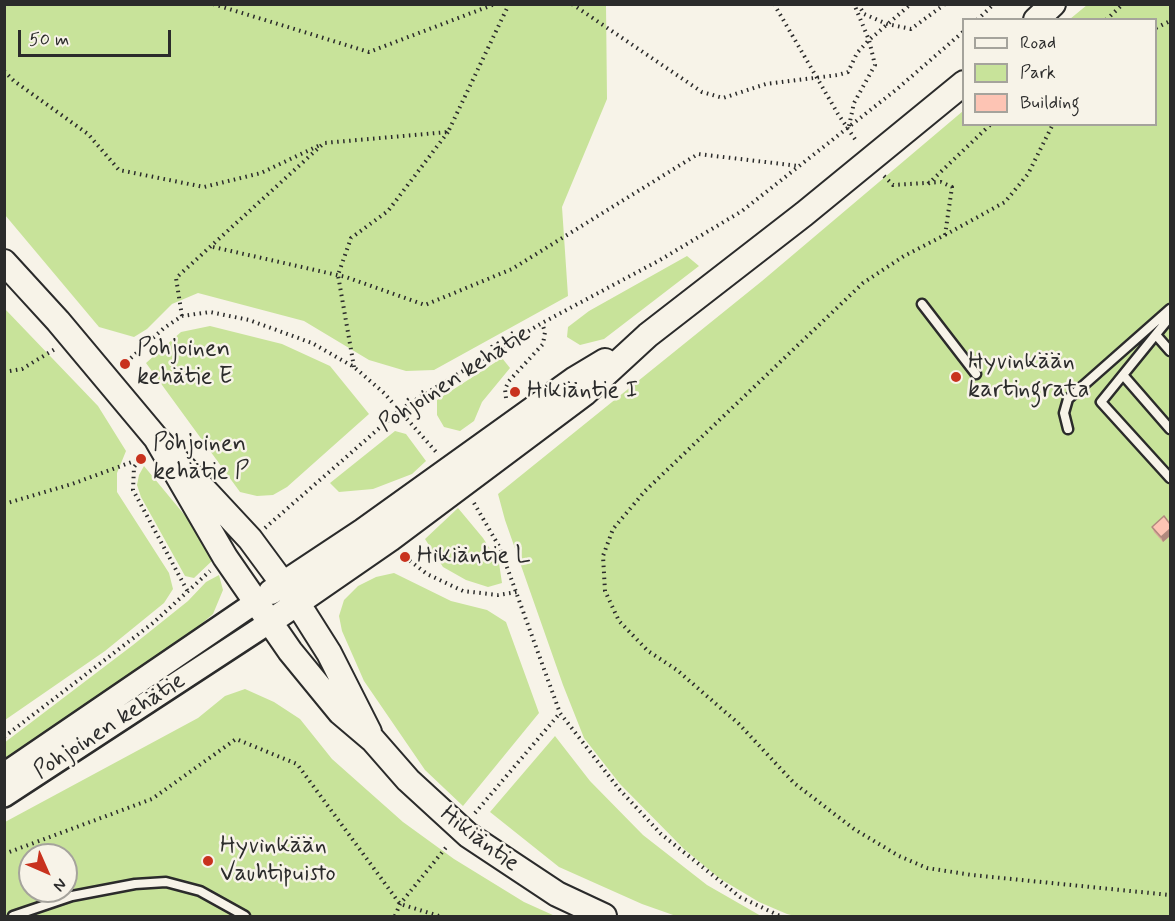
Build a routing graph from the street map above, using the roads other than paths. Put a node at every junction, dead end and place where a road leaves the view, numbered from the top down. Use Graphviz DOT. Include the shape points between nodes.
graph roads {
  1 [pos="1053,4"];
  2 [pos="1038,18"];
  3 [pos="962,84"];
  4 [pos="4,262"];
  5 [pos="922,304"];
  6 [pos="1170,309"];
  7 [pos="1170,317"];
  8 [pos="648,335"];
  9 [pos="1156,335"];
  10 [pos="1170,351"];
  11 [pos="976,374"];
  12 [pos="1123,375"];
  13 [pos="1068,429"];
  14 [pos="1170,429"];
  15 [pos="156,438"];
  16 [pos="1170,478"];
  17 [pos="283,584"];
  18 [pos="256,602"];
  19 [pos="298,604"];
  20 [pos="270,622"];
  21 [pos="373,740"];
  22 [pos="4,774"];
  23 [pos="4,796"];
  24 [pos="13,916"];
  25 [pos="245,916"];
  26 [pos="603,916"];
  1 -- 2 [label="main road"];
  3 -- 8 [label="main road, Pohjoinen kehätie"];
  4 -- 15 [label="main road"];
  5 -- 11 [label="lane"];
  6 -- 13 [label="lane" via="1068,399 1064,413"];
  7 -- 9 [label="lane"];
  8 -- 17 [label="main road, Pohjoinen kehätie" via="575,379"];
  8 -- 19 [label="main road, Pohjoinen kehätie" via="585,393"];
  9 -- 10 [label="lane"];
  9 -- 12 [label="lane"];
  12 -- 14 [label="lane"];
  12 -- 16 [label="lane" via="1101,402"];
  15 -- 17 [label="main road, Hikiäntie" via="250,539"];
  15 -- 18 [label="main road, Hikiäntie" via="225,557"];
  17 -- 18 [label="main road, Pohjoinen kehätie"];
  17 -- 19 [label="main road, Hikiäntie"];
  18 -- 20 [label="main road, Hikiäntie"];
  18 -- 22 [label="street, Pohjoinen kehätie"];
  19 -- 20 [label="main road, Pohjoinen kehätie"];
  19 -- 21 [label="main road, Hikiäntie" via="329,652"];
  20 -- 21 [label="main road, Hikiäntie" via="340,712"];
  20 -- 23 [label="street, Pohjoinen kehätie"];
  21 -- 26 [label="main road, Hikiäntie" via="408,780 468,836 557,894"];
  24 -- 25 [label="lane" via="72,896 166,882 200,891"];
}
